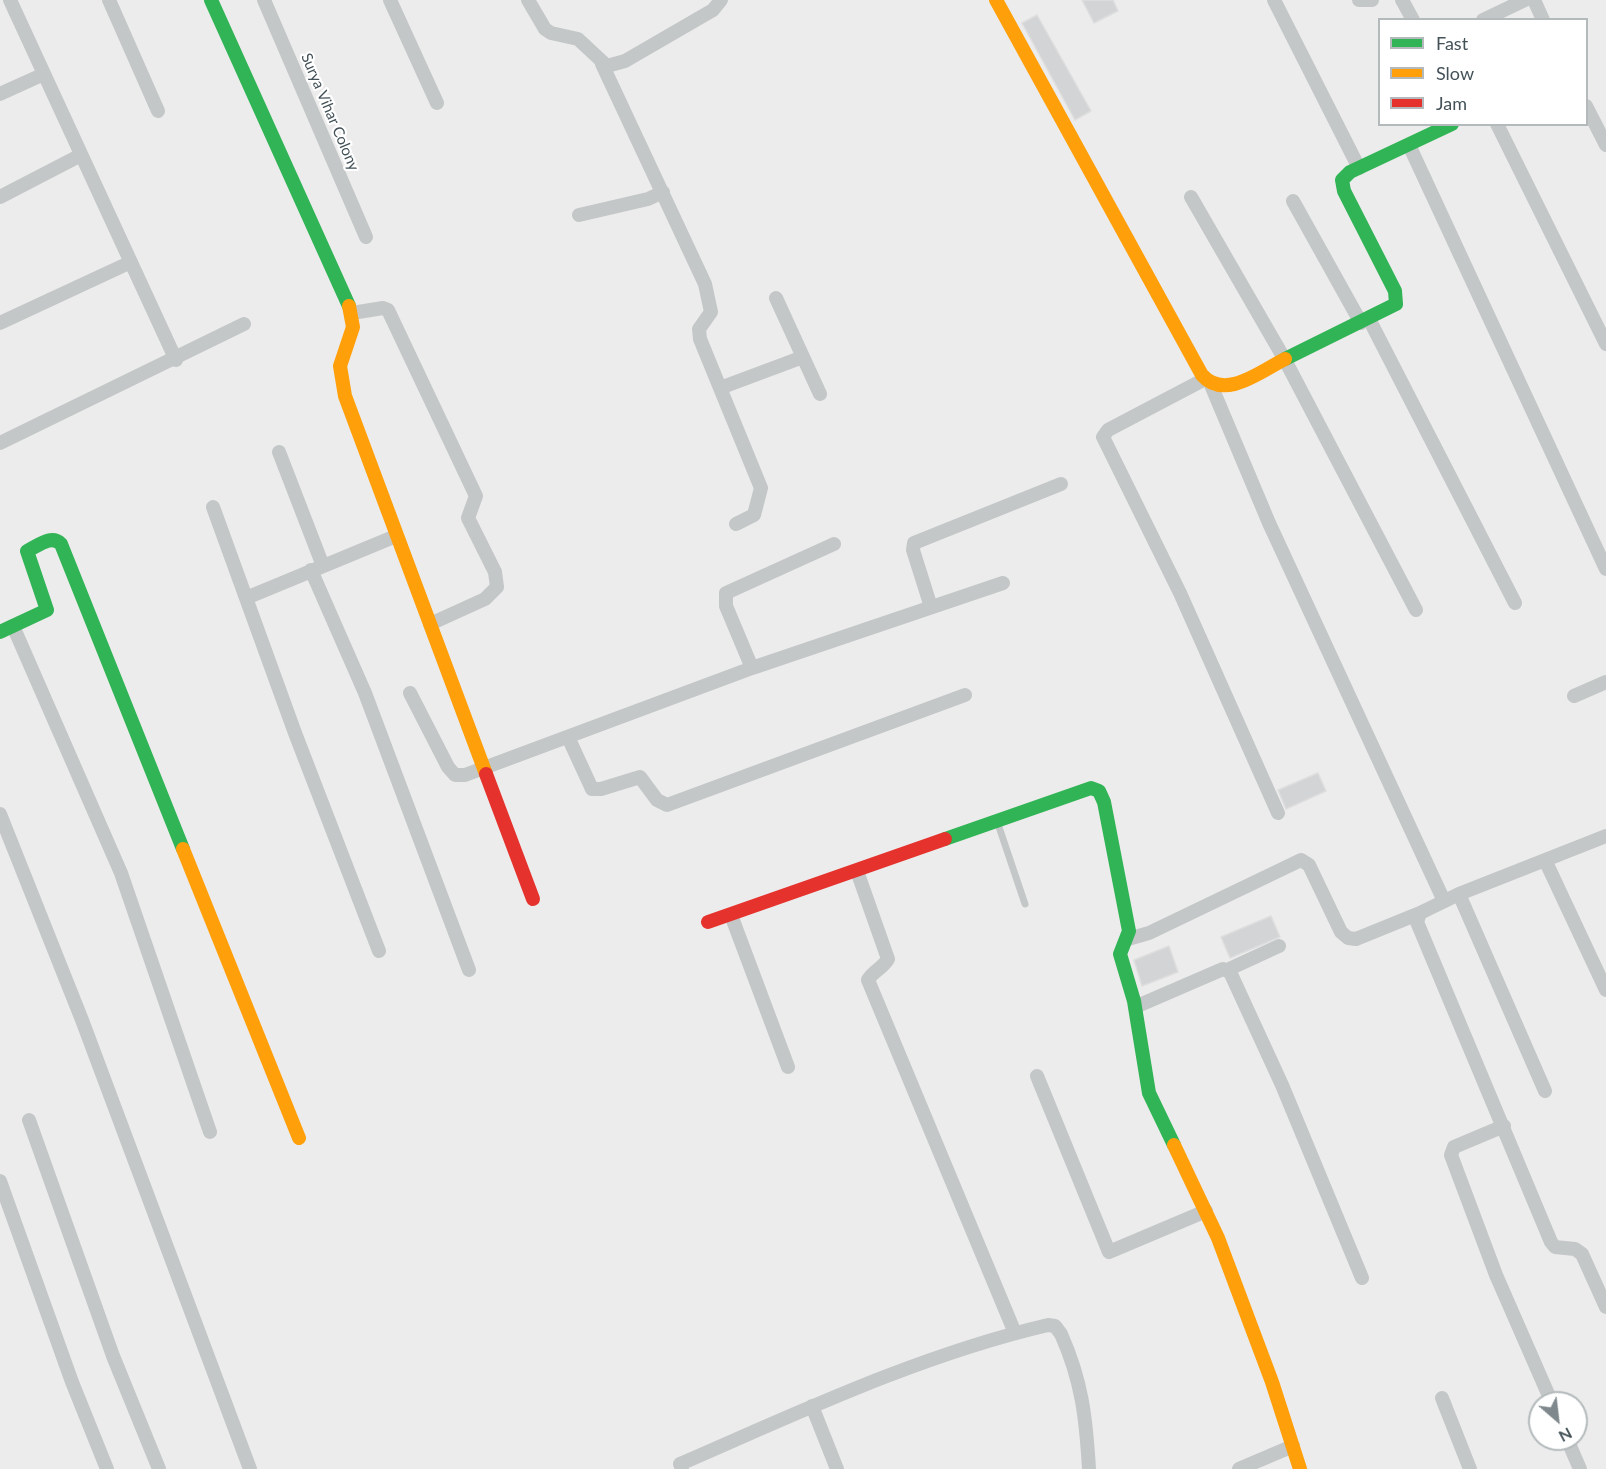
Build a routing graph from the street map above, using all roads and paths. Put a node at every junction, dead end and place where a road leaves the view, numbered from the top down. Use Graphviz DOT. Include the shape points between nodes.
graph roads {
  1 [pos="10,0"];
  2 [pos="109,0"];
  3 [pos="211,0"];
  4 [pos="264,0"];
  5 [pos="390,0"];
  6 [pos="528,0"];
  7 [pos="721,0"];
  8 [pos="996,0"];
  9 [pos="1274,0"];
  10 [pos="1359,0"];
  11 [pos="1372,0"];
  12 [pos="1402,0"];
  13 [pos="1525,0"];
  14 [pos="1534,0"];
  15 [pos="1412,18"];
  16 [pos="1487,18"];
  17 [pos="1542,18"];
  18 [pos="602,64"];
  19 [pos="44,74"];
  20 [pos="0,94"];
  21 [pos="437,103"];
  22 [pos="1588,108"];
  23 [pos="158,111"];
  24 [pos="1448,126"];
  25 [pos="1498,126"];
  26 [pos="1409,145"];
  27 [pos="1606,145"];
  28 [pos="81,155"];
  29 [pos="1359,168"];
  30 [pos="663,192"];
  31 [pos="1191,196"];
  32 [pos="0,197"];
  33 [pos="1293,201"];
  34 [pos="579,215"];
  35 [pos="366,237"];
  36 [pos="131,262"];
  37 [pos="776,298"];
  38 [pos="352,313"];
  39 [pos="1365,321"];
  40 [pos="0,323"];
  41 [pos="244,324"];
  42 [pos="1606,344"];
  43 [pos="803,357"];
  44 [pos="176,360"];
  45 [pos="1285,360"];
  46 [pos="1208,382"];
  47 [pos="720,388"];
  48 [pos="820,394"];
  49 [pos="0,443"];
  50 [pos="279,452"];
  51 [pos="1061,484"];
  52 [pos="213,507"];
  53 [pos="736,524"];
  54 [pos="396,536"];
  55 [pos="834,544"];
  56 [pos="318,568"];
  57 [pos="1606,569"];
  58 [pos="1003,583"];
  59 [pos="246,598"];
  60 [pos="1515,603"];
  61 [pos="931,607"];
  62 [pos="1416,610"];
  63 [pos="430,624"];
  64 [pos="7,629"];
  65 [pos="752,668"];
  66 [pos="1606,682"];
  67 [pos="410,693"];
  68 [pos="965,695"];
  69 [pos="1574,696"];
  70 [pos="568,737"];
  71 [pos="484,768"];
  72 [pos="1278,813"];
  73 [pos="0,814"];
  74 [pos="996,820"];
  75 [pos="1606,836"];
  76 [pos="1545,860"];
  77 [pos="857,871"];
  78 [pos="1460,894"];
  79 [pos="534,899"];
  80 [pos="1444,901"];
  81 [pos="1025,904"];
  82 [pos="1420,913"];
  83 [pos="731,915"];
  84 [pos="708,922"];
  85 [pos="1128,939"];
  86 [pos="1279,946"];
  87 [pos="379,951"];
  88 [pos="469,970"];
  89 [pos="1227,970"];
  90 [pos="1606,990"];
  91 [pos="1135,1007"];
  92 [pos="788,1067"];
  93 [pos="1037,1076"];
  94 [pos="1545,1091"];
  95 [pos="29,1120"];
  96 [pos="1504,1126"];
  97 [pos="210,1132"];
  98 [pos="299,1138"];
  99 [pos="0,1181"];
  100 [pos="1206,1211"];
  101 [pos="1362,1278"];
  102 [pos="1606,1307"];
  103 [pos="1015,1333"];
  104 [pos="1547,1391"];
  105 [pos="1442,1398"];
  106 [pos="812,1406"];
  107 [pos="1293,1446"];
  108 [pos="1572,1451"];
  109 [pos="681,1466"];
  110 [pos="107,1469"];
  111 [pos="159,1469"];
  112 [pos="250,1469"];
  113 [pos="666,1469"];
  114 [pos="837,1469"];
  115 [pos="1089,1469"];
  116 [pos="1239,1469"];
  117 [pos="1300,1469"];
  118 [pos="1470,1469"];
  119 [pos="1580,1469"];
  1 -- 19 [label="street"];
  2 -- 23 [label="street"];
  3 -- 38 [label="street"];
  4 -- 35 [label="street, Surya Vihar Colony"];
  5 -- 21 [label="street"];
  6 -- 18 [label="street" via="545,29 578,39"];
  7 -- 18 [label="street" via="712,10 625,61"];
  8 -- 46 [label="street"];
  9 -- 29 [label="street"];
  10 -- 11 [label="street"];
  12 -- 15 [label="street"];
  13 -- 16 [label="street"];
  14 -- 17 [label="street"];
  18 -- 30 [label="street"];
  19 -- 20 [label="street"];
  19 -- 28 [label="street"];
  22 -- 27 [label="street"];
  24 -- 26 [label="street"];
  25 -- 42 [label="street"];
  26 -- 29 [label="street"];
  26 -- 57 [label="street"];
  28 -- 32 [label="street"];
  28 -- 36 [label="street"];
  29 -- 39 [label="street" via="1345,176 1342,185 1397,298 1392,308"];
  30 -- 34 [label="street"];
  30 -- 47 [label="street" via="705,284 711,312 699,329 700,339"];
  31 -- 45 [label="street"];
  33 -- 39 [label="street"];
  36 -- 40 [label="street"];
  36 -- 44 [label="street"];
  37 -- 43 [label="street"];
  38 -- 54 [label="street" via="354,327 340,363 343,389"];
  38 -- 63 [label="street" via="388,310 476,496 468,518 495,572 497,587 485,599"];
  39 -- 45 [label="street"];
  39 -- 60 [label="street"];
  41 -- 44 [label="street"];
  43 -- 47 [label="street"];
  43 -- 48 [label="street"];
  44 -- 49 [label="street"];
  45 -- 46 [label="street" via="1231,386 1220,388"];
  45 -- 62 [label="street"];
  46 -- 72 [label="street" via="1108,430 1103,436 1180,593"];
  46 -- 80 [label="street"];
  47 -- 53 [label="street" via="761,488 754,514"];
  50 -- 56 [label="street"];
  51 -- 61 [label="street" via="914,543"];
  52 -- 59 [label="street"];
  54 -- 56 [label="street"];
  54 -- 63 [label="street"];
  55 -- 65 [label="street" via="726,593 726,606"];
  56 -- 59 [label="street"];
  56 -- 88 [label="street"];
  58 -- 61 [label="street"];
  59 -- 87 [label="street"];
  61 -- 65 [label="street"];
  63 -- 71 [label="street"];
  64 -- 97 [label="street" via="121,873"];
  64 -- 98 [label="street" via="47,610 27,551 51,539 57,540"];
  65 -- 70 [label="street"];
  66 -- 69 [label="street"];
  67 -- 71 [label="street" via="452,772 459,776"];
  68 -- 70 [label="street" via="667,805 657,800 640,777 592,789"];
  70 -- 71 [label="street"];
  71 -- 79 [label="street"];
  73 -- 112 [label="street" via="82,1020"];
  74 -- 77 [label="street"];
  74 -- 81 [label="lane"];
  74 -- 85 [label="street" via="1091,788 1099,791"];
  75 -- 76 [label="street"];
  76 -- 78 [label="street"];
  76 -- 90 [label="street"];
  77 -- 83 [label="street"];
  77 -- 103 [label="street" via="888,959 868,980"];
  78 -- 80 [label="street"];
  78 -- 94 [label="street"];
  80 -- 82 [label="street"];
  82 -- 85 [label="street" via="1356,939 1348,938 1341,932 1309,865 1301,860 1149,933"];
  82 -- 96 [label="street" via="1418,925"];
  83 -- 84 [label="street"];
  83 -- 92 [label="street"];
  85 -- 91 [label="street" via="1120,954"];
  86 -- 89 [label="street"];
  89 -- 91 [label="street"];
  89 -- 101 [label="street" via="1282,1085"];
  91 -- 100 [label="street" via="1144,1075 1153,1107"];
  93 -- 100 [label="street" via="1109,1252"];
  95 -- 111 [label="street" via="113,1356"];
  96 -- 102 [label="street" via="1551,1242 1555,1247 1575,1249 1582,1254"];
  96 -- 104 [label="street" via="1454,1147 1451,1155 1496,1275"];
  99 -- 110 [label="street"];
  100 -- 107 [label="street" via="1258,1342"];
  103 -- 106 [label="street" via="984,1340"];
  103 -- 115 [label="street" via="1048,1325 1055,1326 1061,1334 1084,1399"];
  105 -- 118 [label="street"];
  106 -- 109 [label="street"];
  106 -- 114 [label="street"];
  107 -- 116 [label="street"];
  107 -- 117 [label="street"];
  108 -- 119 [label="street"];
  109 -- 113 [label="street"];
}
